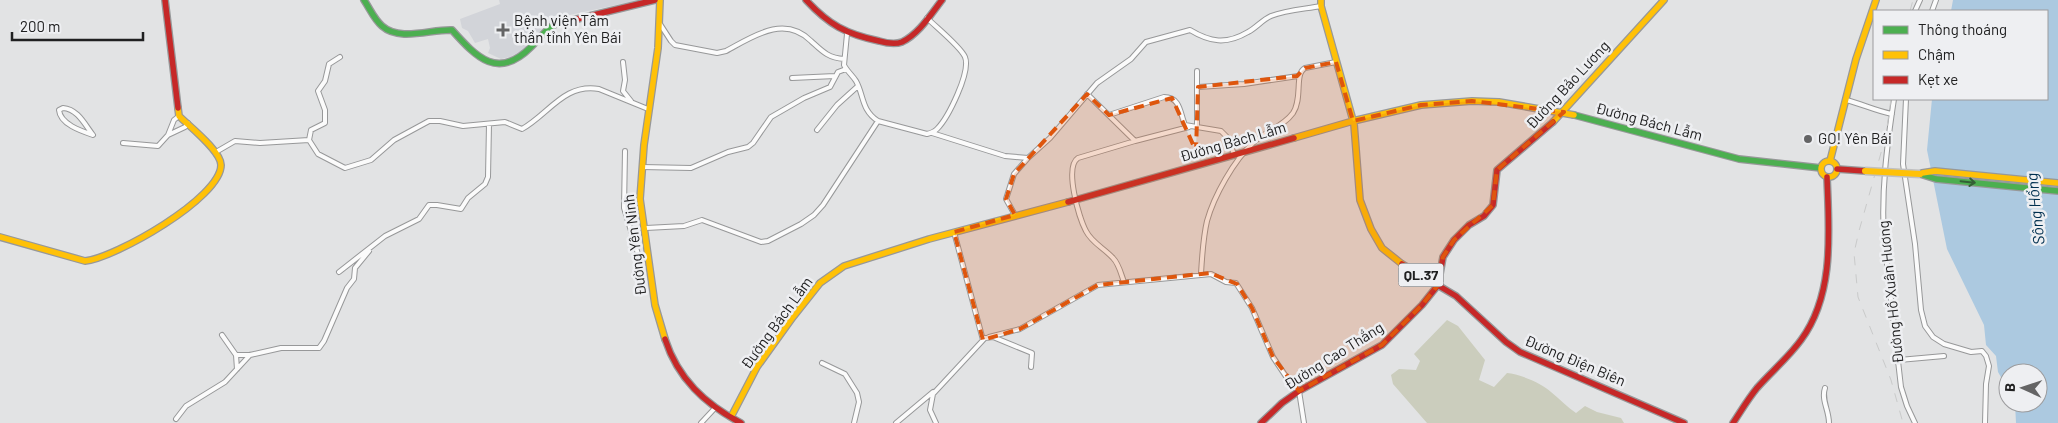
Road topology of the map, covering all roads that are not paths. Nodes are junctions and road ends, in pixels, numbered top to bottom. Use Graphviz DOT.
graph roads {
  1 [pos="165,0"];
  2 [pos="364,0"];
  3 [pos="655,0"];
  4 [pos="660,0"];
  5 [pos="806,0"];
  6 [pos="942,0"];
  7 [pos="1664,0"];
  8 [pos="1876,0"];
  9 [pos="1321,3"];
  10 [pos="927,18"];
  11 [pos="660,24"];
  12 [pos="847,34"];
  13 [pos="340,57"];
  14 [pos="844,59"];
  15 [pos="623,62"];
  16 [pos="1336,62"];
  17 [pos="846,69"];
  18 [pos="1198,71"];
  19 [pos="835,76"];
  20 [pos="1298,76"];
  21 [pos="792,78"];
  22 [pos="858,86"];
  23 [pos="1198,87"];
  24 [pos="1087,94"];
  25 [pos="1846,100"];
  26 [pos="1894,100"];
  27 [pos="1906,100"];
  28 [pos="633,103"];
  29 [pos="648,109"];
  30 [pos="1564,112"];
  31 [pos="1892,114"];
  32 [pos="1109,115"];
  33 [pos="179,116"];
  34 [pos="878,121"];
  35 [pos="1353,121"];
  36 [pos="188,123"];
  37 [pos="489,124"];
  38 [pos="1190,127"];
  39 [pos="1197,127"];
  40 [pos="817,130"];
  41 [pos="931,133"];
  42 [pos="93,135"];
  43 [pos="168,135"];
  44 [pos="309,140"];
  45 [pos="1135,141"];
  46 [pos="124,143"];
  47 [pos="625,151"];
  48 [pos="1246,151"];
  49 [pos="216,152"];
  50 [pos="1234,154"];
  51 [pos="1028,158"];
  52 [pos="1830,161"];
  53 [pos="642,167"];
  54 [pos="1821,168"];
  55 [pos="1836,169"];
  56 [pos="1920,174"];
  57 [pos="1827,177"];
  58 [pos="2058,183"];
  59 [pos="2058,191"];
  60 [pos="1076,199"];
  61 [pos="1015,215"];
  62 [pos="646,228"];
  63 [pos="954,232"];
  64 [pos="0,237"];
  65 [pos="369,252"];
  66 [pos="649,259"];
  67 [pos="339,272"];
  68 [pos="1201,274"];
  69 [pos="1124,282"];
  70 [pos="1438,285"];
  71 [pos="222,335"];
  72 [pos="989,337"];
  73 [pos="983,340"];
  74 [pos="236,355"];
  75 [pos="250,355"];
  76 [pos="1944,356"];
  77 [pos="1899,360"];
  78 [pos="822,363"];
  79 [pos="1031,367"];
  80 [pos="237,369"];
  81 [pos="1825,388"];
  82 [pos="935,391"];
  83 [pos="1299,392"];
  84 [pos="715,408"];
  85 [pos="731,417"];
  86 [pos="176,419"];
  87 [pos="700,423"];
  88 [pos="741,423"];
  89 [pos="854,423"];
  90 [pos="896,423"];
  91 [pos="936,423"];
  92 [pos="1261,423"];
  93 [pos="1304,423"];
  94 [pos="1684,423"];
  95 [pos="1733,423"];
  96 [pos="1829,423"];
  97 [pos="1915,423"];
  98 [pos="1985,423"];
  1 -- 33 [label="main road"];
  2 -- 3 [label="main road"];
  4 -- 11 [label="main road, Đường Yên Ninh"];
  5 -- 12 [label="main road"];
  6 -- 10 [label="main road"];
  7 -- 30 [label="main road, Đường Bảo Lương"];
  8 -- 25 [label="main road"];
  9 -- 16 [label="main road, Đường Điện Biên / QL.37"];
  9 -- 24 [label="street"];
  10 -- 12 [label="main road"];
  10 -- 41 [label="street"];
  11 -- 14 [label="street"];
  11 -- 29 [label="main road, Đường Yên Ninh"];
  12 -- 14 [label="street"];
  13 -- 44 [label="street"];
  14 -- 17 [label="street"];
  15 -- 28 [label="street"];
  16 -- 20 [label="street"];
  16 -- 35 [label="main road, Đường Điện Biên / QL.37"];
  17 -- 19 [label="street"];
  17 -- 22 [label="street"];
  18 -- 23 [label="street"];
  19 -- 21 [label="street"];
  19 -- 53 [label="street"];
  20 -- 23 [label="street"];
  20 -- 48 [label="street"];
  22 -- 34 [label="street"];
  22 -- 40 [label="street"];
  23 -- 39 [label="street"];
  24 -- 32 [label="street"];
  24 -- 51 [label="street"];
  25 -- 31 [label="street"];
  25 -- 52 [label="main road"];
  26 -- 31 [label="street, Đường Hồ Xuân Hương"];
  27 -- 98 [label="street"];
  28 -- 29 [label="street"];
  28 -- 37 [label="street"];
  29 -- 53 [label="main road, Đường Yên Ninh"];
  30 -- 35 [label="main road, Đường Bách Lẫm"];
  30 -- 54 [label="main road, Đường Bách Lẫm"];
  30 -- 70 [label="main road, Đường Bảo Lương"];
  31 -- 77 [label="street, Đường Hồ Xuân Hương"];
  32 -- 38 [label="street"];
  32 -- 45 [label="street"];
  33 -- 36 [label="main road"];
  33 -- 43 [label="street"];
  34 -- 41 [label="street"];
  34 -- 62 [label="street"];
  35 -- 48 [label="main road, Đường Bách Lẫm"];
  35 -- 70 [label="main road, Đường Điện Biên / QL.37"];
  36 -- 43 [label="street"];
  36 -- 49 [label="main road"];
  37 -- 44 [label="street"];
  37 -- 67 [label="street"];
  38 -- 39 [label="street"];
  38 -- 45 [label="street"];
  39 -- 50 [label="street"];
  41 -- 51 [label="street"];
  42 -- 42 [label="street"];
  43 -- 46 [label="street"];
  44 -- 49 [label="street"];
  45 -- 60 [label="street"];
  47 -- 66 [label="street"];
  48 -- 50 [label="main road, Đường Bách Lẫm"];
  48 -- 68 [label="street"];
  49 -- 64 [label="main road"];
  50 -- 60 [label="main road, Đường Bách Lẫm"];
  51 -- 61 [label="street"];
  52 -- 54 [label="main road"];
  52 -- 55 [label="main road"];
  53 -- 62 [label="main road, Đường Yên Ninh"];
  54 -- 57 [label="main road"];
  55 -- 56 [label="main road, bridge"];
  55 -- 57 [label="main road"];
  56 -- 58 [label="main road"];
  56 -- 59 [label="main road, one-way"];
  57 -- 95 [label="main road"];
  60 -- 61 [label="main road, Đường Bách Lẫm"];
  60 -- 69 [label="street"];
  61 -- 63 [label="main road, Đường Bách Lẫm"];
  62 -- 66 [label="main road, Đường Yên Ninh"];
  63 -- 73 [label="street"];
  63 -- 85 [label="main road, Đường Bách Lẫm"];
  65 -- 75 [label="street"];
  66 -- 84 [label="main road, Đường Yên Ninh"];
  68 -- 69 [label="street"];
  68 -- 83 [label="street"];
  69 -- 72 [label="street"];
  70 -- 83 [label="main road, Đường Cao Thắng"];
  70 -- 94 [label="main road, Đường Điện Biên / QL.37"];
  71 -- 74 [label="street"];
  72 -- 73 [label="street"];
  72 -- 79 [label="street"];
  73 -- 82 [label="street"];
  74 -- 75 [label="street"];
  74 -- 80 [label="street"];
  75 -- 80 [label="street"];
  76 -- 77 [label="street"];
  77 -- 97 [label="street, Đường Hồ Xuân Hương"];
  78 -- 89 [label="street"];
  80 -- 86 [label="street"];
  81 -- 96 [label="street"];
  82 -- 90 [label="street"];
  82 -- 91 [label="street"];
  83 -- 92 [label="main road, Đường Cao Thắng"];
  83 -- 93 [label="street"];
  84 -- 85 [label="main road, Đường Yên Ninh"];
  84 -- 87 [label="street"];
  85 -- 88 [label="main road, Đường Yên Ninh"];
}
